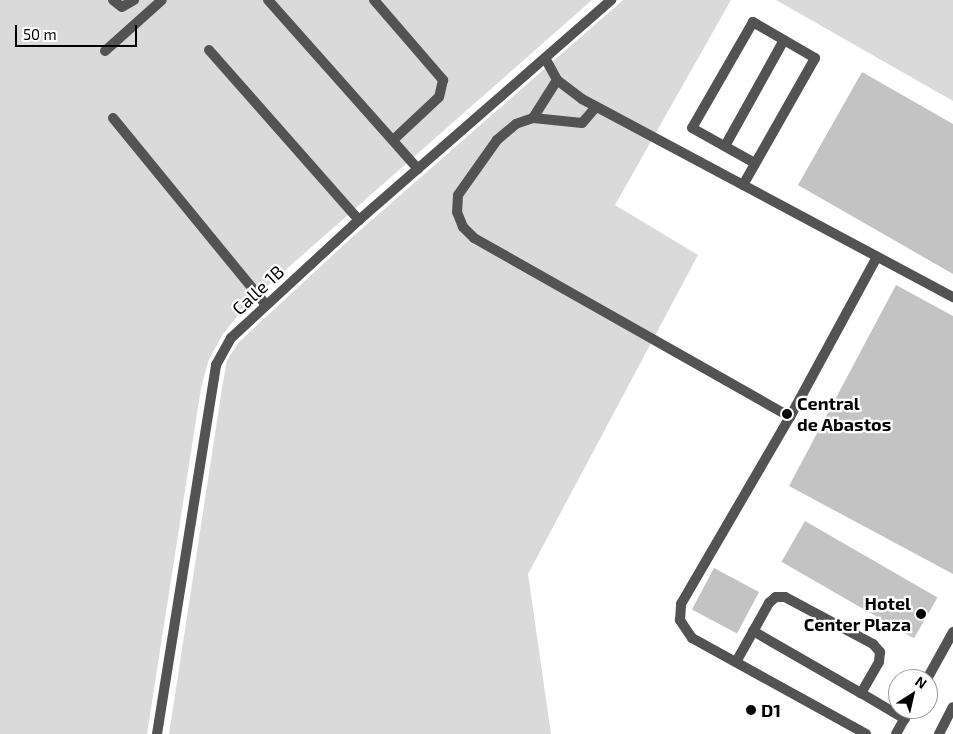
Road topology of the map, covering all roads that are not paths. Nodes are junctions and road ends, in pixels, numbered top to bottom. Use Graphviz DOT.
graph roads {
  1 [pos="113,0"];
  2 [pos="134,0"];
  3 [pos="162,0"];
  4 [pos="268,0"];
  5 [pos="374,0"];
  6 [pos="611,0"];
  7 [pos="784,40"];
  8 [pos="209,50"];
  9 [pos="105,51"];
  10 [pos="545,58"];
  11 [pos="557,80"];
  12 [pos="596,107"];
  13 [pos="113,118"];
  14 [pos="533,118"];
  15 [pos="393,140"];
  16 [pos="725,146"];
  17 [pos="755,163"];
  18 [pos="418,168"];
  19 [pos="743,185"];
  20 [pos="359,220"];
  21 [pos="877,257"];
  22 [pos="953,298"];
  23 [pos="265,304"];
  24 [pos="790,417"];
  25 [pos="753,631"];
  26 [pos="953,632"];
  27 [pos="736,662"];
  28 [pos="933,669"];
  29 [pos="861,693"];
  30 [pos="953,707"];
  31 [pos="888,709"];
  32 [pos="905,719"];
  33 [pos="158,734"];
  34 [pos="866,734"];
  35 [pos="896,734"];
  36 [pos="939,734"];
  1 -- 2 [label="street"];
  3 -- 9 [label="street"];
  4 -- 15 [label="street"];
  5 -- 15 [label="street"];
  6 -- 10 [label="street, Calle 1B"];
  7 -- 16 [label="street"];
  7 -- 16 [label="street"];
  7 -- 17 [label="street"];
  8 -- 20 [label="street"];
  10 -- 11 [label="street"];
  10 -- 18 [label="street, Calle 1B"];
  11 -- 12 [label="street"];
  11 -- 14 [label="street"];
  12 -- 14 [label="street"];
  12 -- 19 [label="street"];
  13 -- 23 [label="street"];
  14 -- 24 [label="street"];
  15 -- 18 [label="street"];
  16 -- 17 [label="street"];
  17 -- 19 [label="street"];
  18 -- 20 [label="street, Calle 1B"];
  19 -- 21 [label="street"];
  20 -- 23 [label="street, Calle 1B"];
  21 -- 22 [label="street"];
  21 -- 24 [label="street"];
  23 -- 33 [label="street, Calle 1B"];
  24 -- 27 [label="street"];
  25 -- 27 [label="street"];
  25 -- 29 [label="street"];
  25 -- 29 [label="street"];
  26 -- 28 [label="street"];
  27 -- 34 [label="street"];
  29 -- 31 [label="street"];
  30 -- 36 [label="street"];
  32 -- 35 [label="street"];
}
